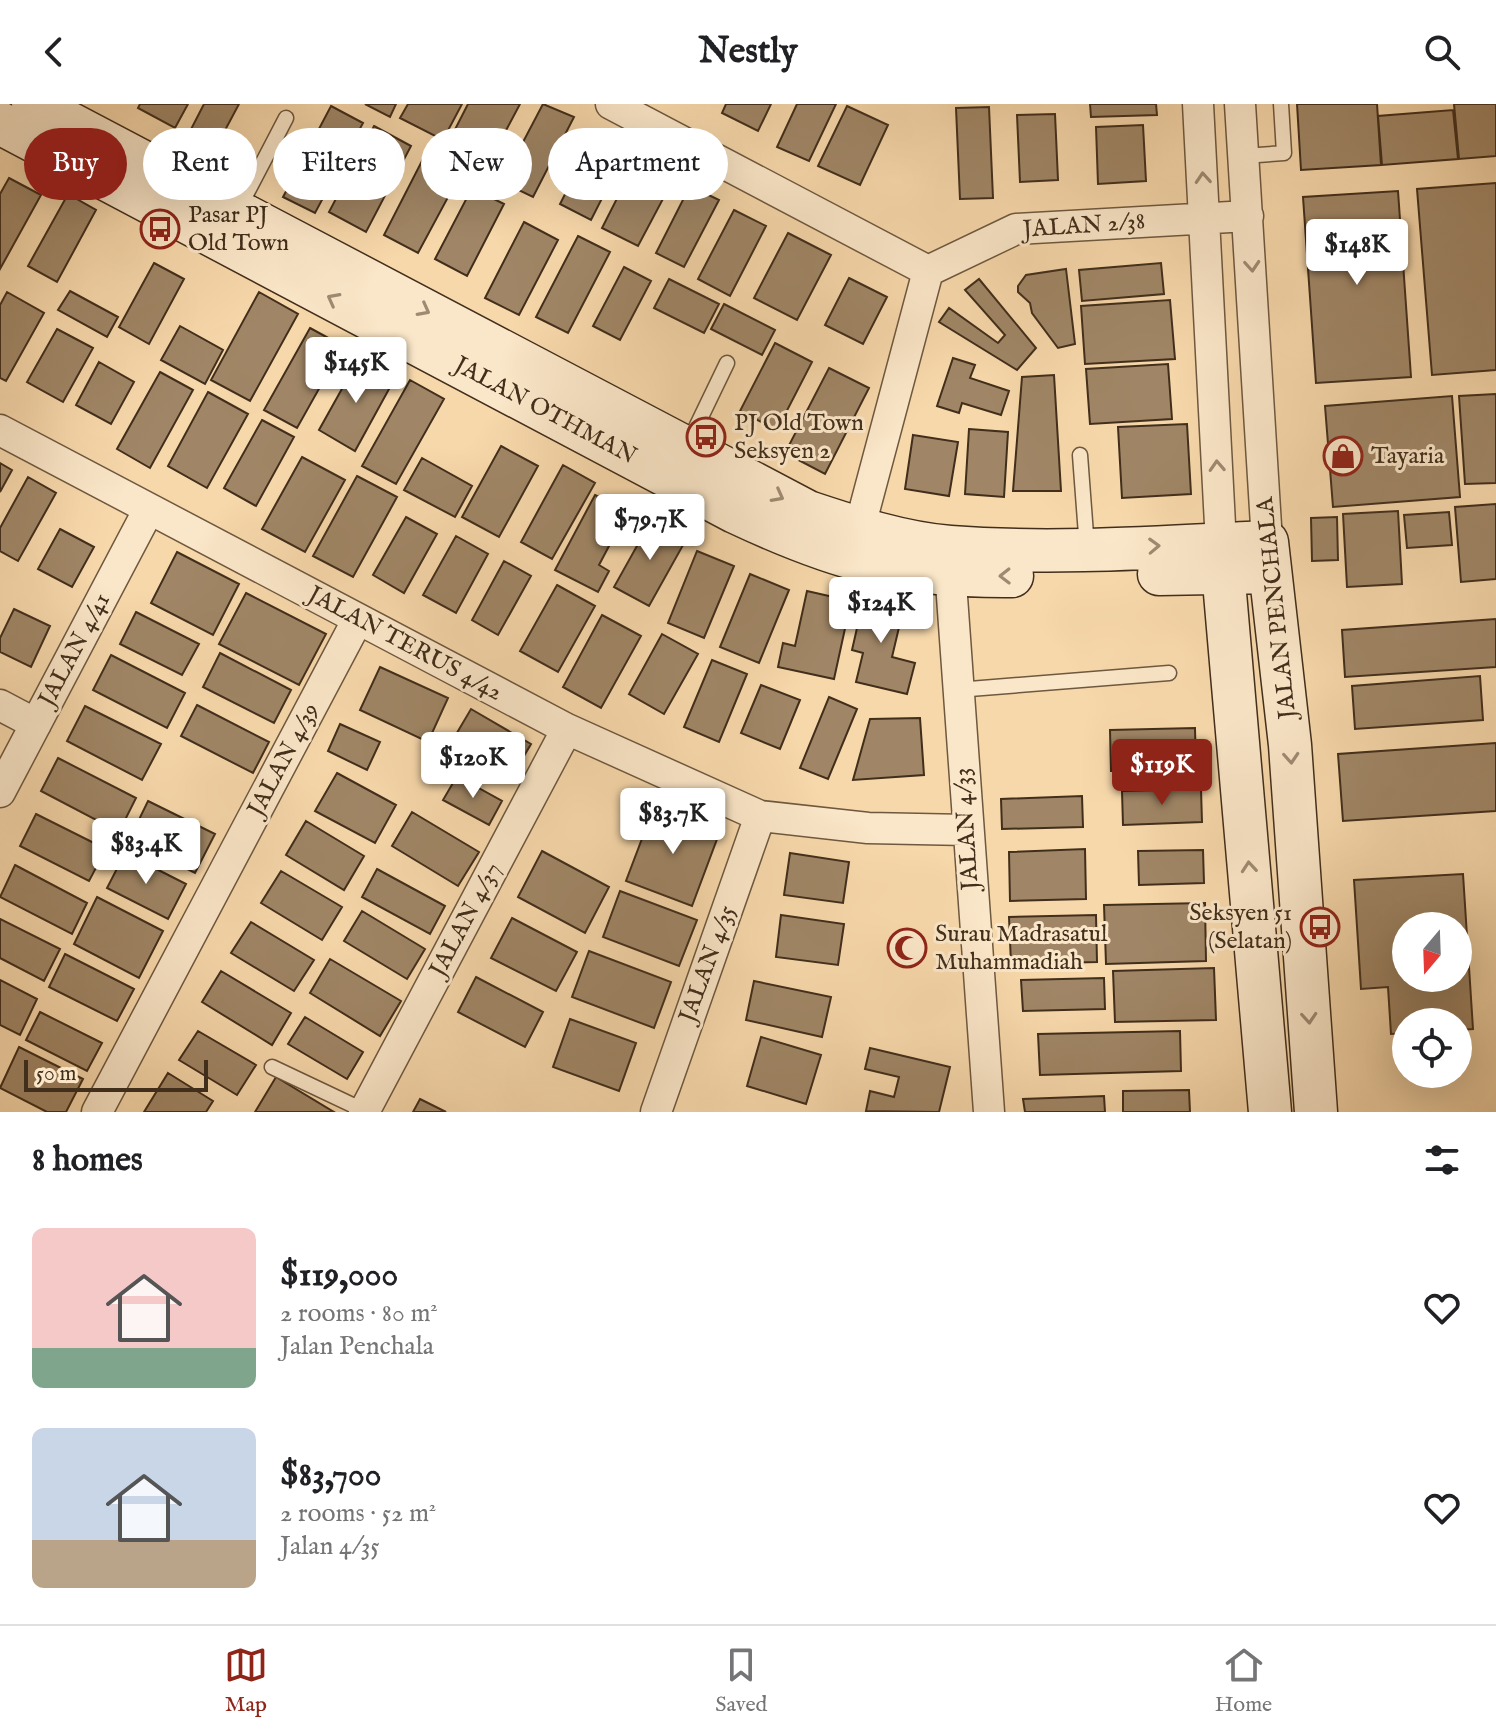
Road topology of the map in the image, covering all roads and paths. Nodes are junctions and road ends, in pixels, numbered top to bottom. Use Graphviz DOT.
graph roads {
  1 [pos="33,104"];
  2 [pos="611,104"];
  3 [pos="1198,104"];
  4 [pos="1240,104"];
  5 [pos="1281,104"];
  6 [pos="286,118"];
  7 [pos="0,123"];
  8 [pos="1244,156"];
  9 [pos="237,212"];
  10 [pos="1248,216"];
  11 [pos="1206,218"];
  12 [pos="928,271"];
  13 [pos="727,363"];
  14 [pos="0,430"];
  15 [pos="686,448"];
  16 [pos="1080,455"];
  17 [pos="149,509"];
  18 [pos="855,544"];
  19 [pos="1087,549"];
  20 [pos="1268,557"];
  21 [pos="1222,559"];
  22 [pos="949,561"];
  23 [pos="358,619"];
  24 [pos="1169,673"];
  25 [pos="956,690"];
  26 [pos="0,705"];
  27 [pos="36,724"];
  28 [pos="567,729"];
  29 [pos="0,792"];
  30 [pos="760,816"];
  31 [pos="967,830"];
  32 [pos="272,1067"];
  33 [pos="365,1111"];
  34 [pos="97,1112"];
  35 [pos="656,1112"];
  36 [pos="989,1112"];
  37 [pos="1270,1112"];
  38 [pos="1316,1112"];
  1 -- 9 [label="main road, JALAN OTHMAN"];
  2 -- 12 [label="street"];
  11 -- 3 [label="street, JALAN PENCHALA, one-way"];
  4 -- 8 [label="street, JALAN PENCHALA"];
  5 -- 8 [label="lane"];
  6 -- 9 [label="lane"];
  18 -- 7 [label="main road, JALAN OTHMAN, one-way"];
  8 -- 10 [label="street, JALAN PENCHALA"];
  9 -- 15 [label="main road, JALAN OTHMAN, one-way"];
  10 -- 11 [label="street, JALAN 2/38"];
  10 -- 20 [label="street, JALAN PENCHALA, one-way"];
  11 -- 12 [label="street, JALAN 2/38"];
  21 -- 11 [label="street, JALAN PENCHALA, one-way"];
  12 -- 18 [label="street"];
  13 -- 15 [label="lane"];
  14 -- 17 [label="street, JALAN TERUS 4/42"];
  15 -- 18 [label="main road, JALAN OTHMAN, one-way"];
  16 -- 19 [label="lane"];
  17 -- 23 [label="street, JALAN TERUS 4/42"];
  17 -- 27 [label="street, JALAN 4/41"];
  18 -- 22 [label="main road, JALAN OTHMAN"];
  19 -- 21 [label="main road, JALAN OTHMAN, one-way"];
  19 -- 22 [label="main road, JALAN OTHMAN"];
  20 -- 21 [label="main road, JALAN OTHMAN"];
  20 -- 38 [label="main road, JALAN PENCHALA, one-way"];
  21 -- 22 [label="main road, JALAN OTHMAN, one-way"];
  37 -- 21 [label="main road, JALAN PENCHALA, one-way"];
  22 -- 25 [label="street, JALAN 4/33"];
  23 -- 28 [label="street, JALAN TERUS 4/42"];
  23 -- 34 [label="street, JALAN 4/39"];
  24 -- 25 [label="lane"];
  25 -- 31 [label="street, JALAN 4/33"];
  26 -- 27 [label="street"];
  27 -- 29 [label="street, JALAN 4/41"];
  28 -- 30 [label="street, JALAN TERUS 4/42"];
  28 -- 33 [label="street, JALAN 4/37"];
  30 -- 31 [label="street, JALAN TERUS 4/42"];
  30 -- 35 [label="street, JALAN 4/35"];
  31 -- 36 [label="street, JALAN 4/33"];
  32 -- 33 [label="lane"];
}
